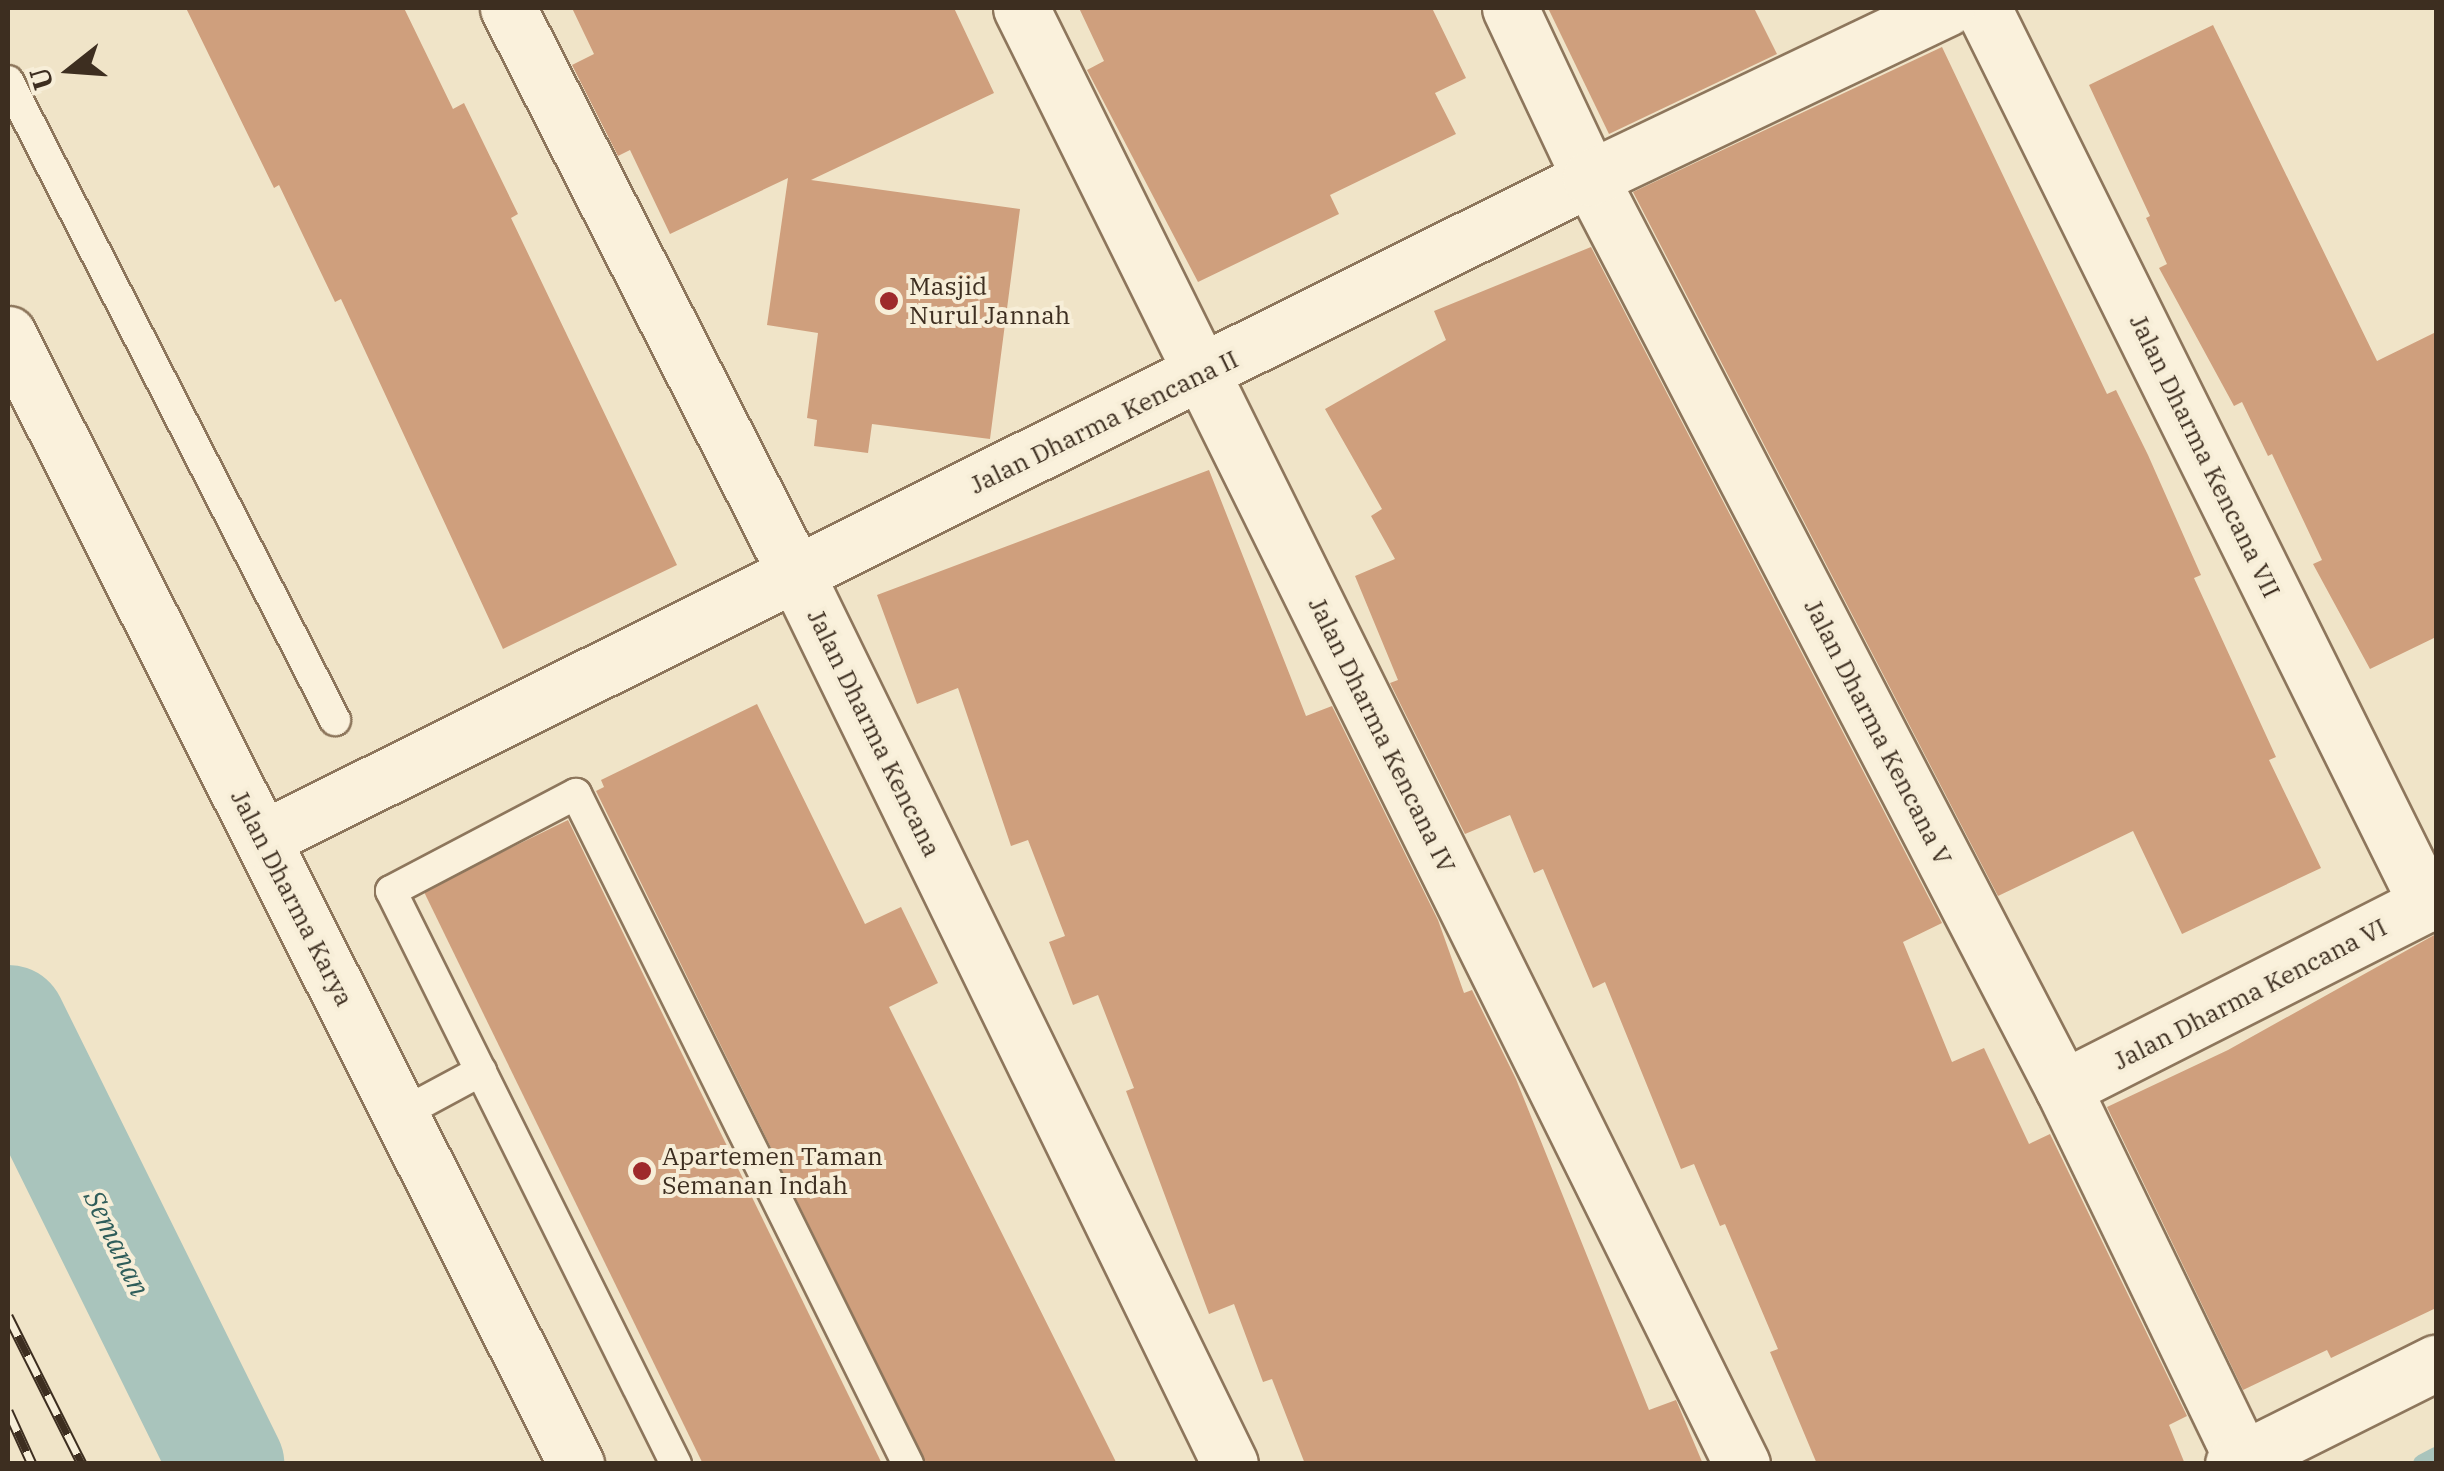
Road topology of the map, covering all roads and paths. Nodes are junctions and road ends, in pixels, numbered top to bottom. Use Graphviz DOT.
graph roads {
  1 [pos="508,8"];
  2 [pos="1022,8"];
  3 [pos="1510,8"];
  4 [pos="1948,8"];
  5 [pos="1983,8"];
  6 [pos="8,81"];
  7 [pos="1590,178"];
  8 [pos="8,334"];
  9 [pos="1203,373"];
  10 [pos="796,574"];
  11 [pos="335,720"];
  12 [pos="262,839"];
  13 [pos="2432,902"];
  14 [pos="481,1071"];
  15 [pos="2063,1088"];
  16 [pos="401,1114"];
  17 [pos="2436,1363"];
  18 [pos="2238,1461"];
  19 [pos="576,1464"];
  20 [pos="676,1464"];
  21 [pos="908,1464"];
  22 [pos="1230,1464"];
  23 [pos="1742,1464"];
  1 -- 10 [label="street, Jalan Dharma Kencana"];
  2 -- 9 [label="street, Jalan Dharma Kencana IV"];
  3 -- 7 [label="street, Jalan Dharma Kencana V"];
  4 -- 7 [label="street, Jalan Dharma Kencana II"];
  5 -- 13 [label="street, Jalan Dharma Kencana VII"];
  6 -- 11 [label="lane"];
  7 -- 9 [label="street, Jalan Dharma Kencana II"];
  7 -- 15 [label="street, Jalan Dharma Kencana V"];
  8 -- 12 [label="street, Jalan Dharma Karya"];
  9 -- 10 [label="street, Jalan Dharma Kencana II"];
  9 -- 23 [label="street, Jalan Dharma Kencana IV"];
  10 -- 12 [label="street, Jalan Dharma Kencana II"];
  10 -- 22 [label="street, Jalan Dharma Kencana"];
  12 -- 16 [label="street, Jalan Dharma Karya"];
  13 -- 15 [label="street, Jalan Dharma Kencana VI"];
  14 -- 16 [label="lane"];
  14 -- 20 [label="lane"];
  14 -- 21 [label="lane"];
  15 -- 18 [label="street, Jalan Dharma Kencana V"];
  16 -- 19 [label="street, Jalan Dharma Karya"];
  17 -- 18 [label="street"];
}
